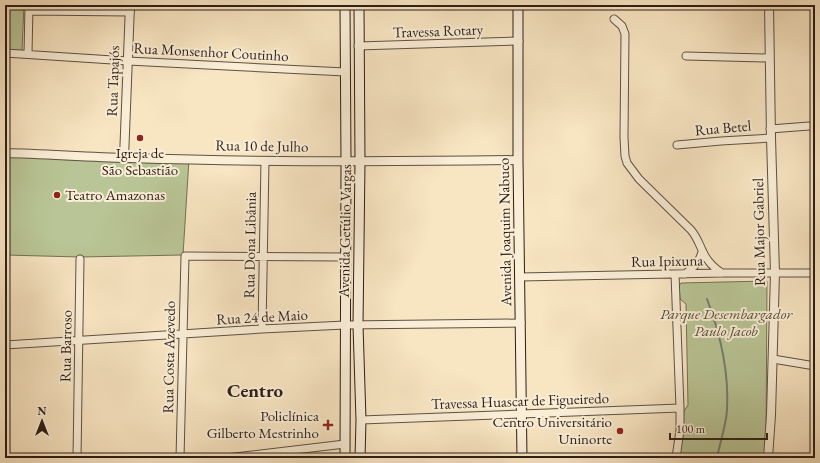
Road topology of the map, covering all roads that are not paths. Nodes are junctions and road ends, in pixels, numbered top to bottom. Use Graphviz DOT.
graph roads {
  1 [pos="345,5"];
  2 [pos="359,5"];
  3 [pos="518,5"];
  4 [pos="769,5"];
  5 [pos="29,8"];
  6 [pos="130,9"];
  7 [pos="614,19"];
  8 [pos="518,41"];
  9 [pos="358,46"];
  10 [pos="5,53"];
  11 [pos="28,54"];
  12 [pos="686,56"];
  13 [pos="769,58"];
  14 [pos="128,61"];
  15 [pos="345,72"];
  16 [pos="809,126"];
  17 [pos="770,128"];
  18 [pos="771,138"];
  19 [pos="677,145"];
  20 [pos="5,153"];
  21 [pos="124,158"];
  22 [pos="518,160"];
  23 [pos="265,161"];
  24 [pos="346,162"];
  25 [pos="360,162"];
  26 [pos="702,252"];
  27 [pos="263,257"];
  28 [pos="346,257"];
  29 [pos="80,259"];
  30 [pos="722,273"];
  31 [pos="775,273"];
  32 [pos="815,273"];
  33 [pos="675,274"];
  34 [pos="685,274"];
  35 [pos="520,277"];
  36 [pos="521,323"];
  37 [pos="345,325"];
  38 [pos="358,325"];
  39 [pos="262,329"];
  40 [pos="182,334"];
  41 [pos="79,340"];
  42 [pos="5,345"];
  43 [pos="773,359"];
  44 [pos="815,366"];
  45 [pos="680,408"];
  46 [pos="522,414"];
  47 [pos="361,420"];
  48 [pos="345,444"];
  49 [pos="77,458"];
  50 [pos="180,458"];
  51 [pos="226,458"];
  52 [pos="229,458"];
  53 [pos="345,458"];
  54 [pos="360,458"];
  55 [pos="522,458"];
  56 [pos="676,458"];
  57 [pos="768,458"];
  1 -- 15 [label="main road, Avenida Getúlio Vargas"];
  2 -- 9 [label="main road, Avenida Getúlio Vargas"];
  3 -- 8 [label="main road, Avenida Joaquim Nabuco"];
  4 -- 13 [label="street, Rua Major Gabriel"];
  5 -- 6 [label="street"];
  5 -- 11 [label="street"];
  6 -- 14 [label="street, Rua Tapajós"];
  7 -- 26 [label="street"];
  8 -- 9 [label="street, Travessa Rotary"];
  8 -- 22 [label="main road, Avenida Joaquim Nabuco"];
  9 -- 25 [label="main road, Avenida Getúlio Vargas"];
  10 -- 11 [label="street, Rua Monsenhor Coutinho"];
  11 -- 14 [label="street, Rua Monsenhor Coutinho"];
  12 -- 13 [label="street"];
  13 -- 17 [label="street, Rua Major Gabriel"];
  14 -- 15 [label="street, Rua Monsenhor Coutinho"];
  14 -- 21 [label="street, Rua Tapajós"];
  15 -- 24 [label="main road, Avenida Getúlio Vargas"];
  16 -- 17 [label="street"];
  17 -- 18 [label="street, Rua Major Gabriel"];
  18 -- 19 [label="street, Rua Betel"];
  18 -- 31 [label="street, Rua Major Gabriel"];
  20 -- 21 [label="street, Rua 10 de Julho"];
  21 -- 23 [label="street, Rua 10 de Julho"];
  22 -- 25 [label="street, Rua 10 de Julho"];
  22 -- 35 [label="main road, Avenida Joaquim Nabuco"];
  23 -- 24 [label="street, Rua 10 de Julho"];
  23 -- 27 [label="street, Rua Dona Libânia"];
  24 -- 25 [label="street, Rua 10 de Julho"];
  24 -- 28 [label="main road, Avenida Getúlio Vargas"];
  25 -- 38 [label="main road, Avenida Getúlio Vargas"];
  26 -- 30 [label="street"];
  26 -- 34 [label="street"];
  27 -- 28 [label="street"];
  27 -- 39 [label="street, Rua Dona Libânia"];
  27 -- 40 [label="street, Rua Costa Azevedo"];
  28 -- 37 [label="main road, Avenida Getúlio Vargas"];
  29 -- 41 [label="street, Rua Barroso"];
  30 -- 31 [label="street, Rua Ipixuna"];
  30 -- 34 [label="street, Rua Ipixuna"];
  31 -- 32 [label="street, Rua Ipixuna"];
  31 -- 43 [label="street, Rua Major Gabriel"];
  33 -- 34 [label="street, Rua Ipixuna"];
  33 -- 35 [label="street, Rua Ipixuna"];
  33 -- 45 [label="street"];
  35 -- 36 [label="main road, Avenida Joaquim Nabuco"];
  36 -- 38 [label="street, Rua 24 de Maio"];
  36 -- 46 [label="main road, Avenida Joaquim Nabuco"];
  37 -- 38 [label="street, Rua 24 de Maio"];
  37 -- 39 [label="street, Rua 24 de Maio"];
  37 -- 48 [label="main road, Avenida Getúlio Vargas"];
  38 -- 47 [label="main road, Avenida Getúlio Vargas"];
  39 -- 40 [label="street, Rua 24 de Maio"];
  40 -- 41 [label="street, Rua 24 de Maio"];
  40 -- 50 [label="street, Rua Costa Azevedo"];
  41 -- 42 [label="street, Rua 24 de Maio"];
  41 -- 49 [label="street, Rua Barroso"];
  43 -- 44 [label="street"];
  43 -- 57 [label="street, Rua Major Gabriel"];
  45 -- 46 [label="street, Travessa Huascar de Figueiredo"];
  45 -- 56 [label="street"];
  46 -- 47 [label="street, Travessa Huascar de Figueiredo"];
  46 -- 55 [label="main road, Avenida Joaquim Nabuco"];
  47 -- 54 [label="main road, Avenida Getúlio Vargas"];
  48 -- 52 [label="street"];
  48 -- 53 [label="main road, Avenida Getúlio Vargas"];
  51 -- 52 [label="street"];
}
